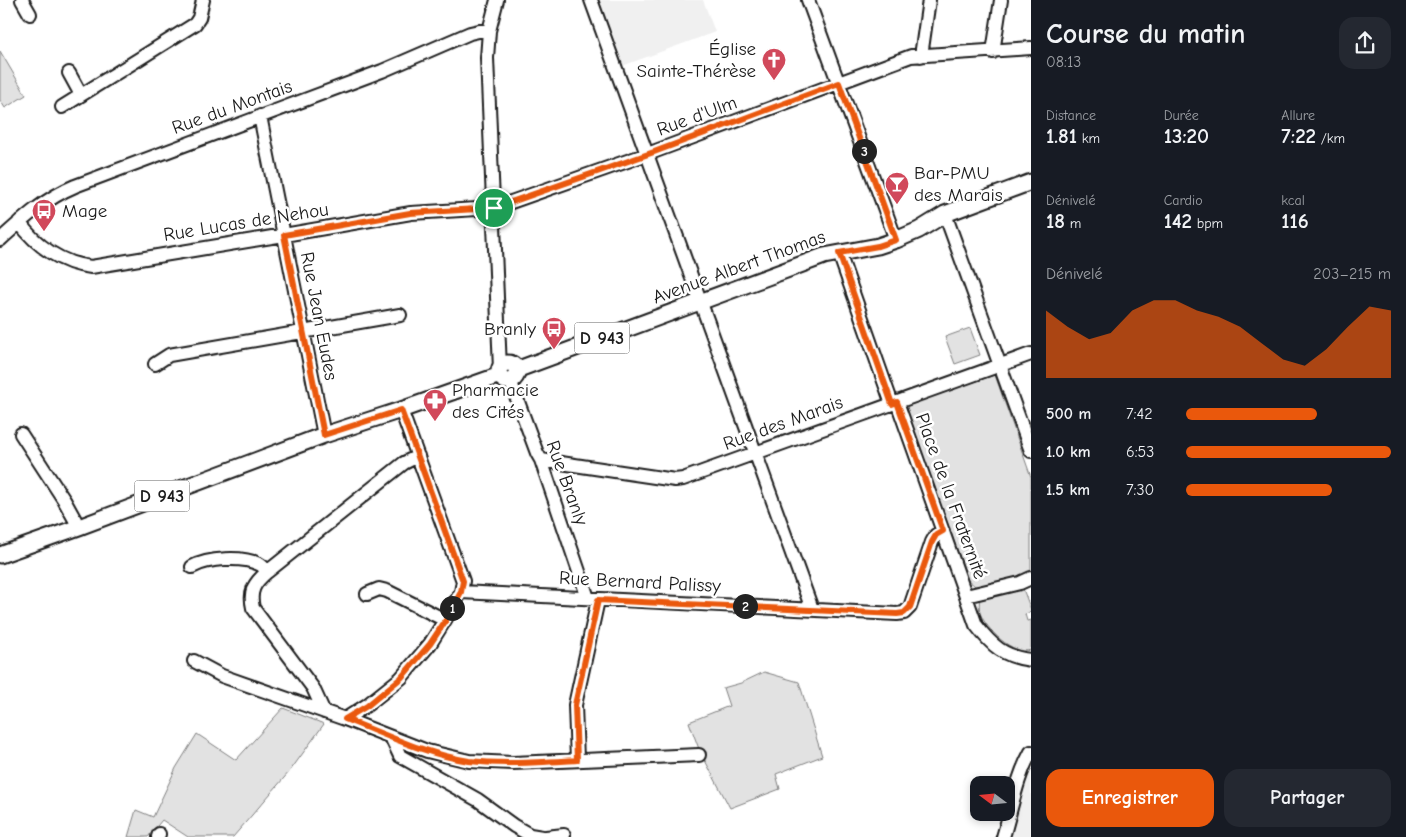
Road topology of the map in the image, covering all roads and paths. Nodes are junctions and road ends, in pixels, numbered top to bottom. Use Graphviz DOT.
graph roads {
  1 [pos="22,0"];
  2 [pos="203,0"];
  3 [pos="497,0"];
  4 [pos="591,0"];
  5 [pos="808,0"];
  6 [pos="930,0"];
  7 [pos="1001,0"];
  8 [pos="30,14"];
  9 [pos="490,32"];
  10 [pos="1031,48"];
  11 [pos="993,52"];
  12 [pos="921,56"];
  13 [pos="69,73"];
  14 [pos="839,83"];
  15 [pos="82,95"];
  16 [pos="62,107"];
  17 [pos="260,116"];
  18 [pos="646,154"];
  19 [pos="1031,182"];
  20 [pos="494,208"];
  21 [pos="945,214"];
  22 [pos="20,222"];
  23 [pos="284,235"];
  24 [pos="0,240"];
  25 [pos="896,240"];
  26 [pos="839,253"];
  27 [pos="700,302"];
  28 [pos="400,315"];
  29 [pos="304,332"];
  30 [pos="1031,354"];
  31 [pos="155,364"];
  32 [pos="1000,365"];
  33 [pos="506,374"];
  34 [pos="895,403"];
  35 [pos="401,410"];
  36 [pos="21,434"];
  37 [pos="324,435"];
  38 [pos="1031,451"];
  39 [pos="755,454"];
  40 [pos="418,456"];
  41 [pos="541,460"];
  42 [pos="79,527"];
  43 [pos="943,531"];
  44 [pos="0,555"];
  45 [pos="192,566"];
  46 [pos="267,572"];
  47 [pos="1031,578"];
  48 [pos="461,592"];
  49 [pos="367,594"];
  50 [pos="966,596"];
  51 [pos="593,599"];
  52 [pos="812,609"];
  53 [pos="446,620"];
  54 [pos="1031,660"];
  55 [pos="194,661"];
  56 [pos="324,712"];
  57 [pos="345,719"];
  58 [pos="391,737"];
  59 [pos="1031,752"];
  60 [pos="699,755"];
  61 [pos="577,760"];
  62 [pos="564,835"];
  63 [pos="544,837"];
  64 [pos="1003,837"];
  1 -- 8 [label="street"];
  2 -- 15 [label="street"];
  3 -- 9 [label="street, Rue Branly"];
  4 -- 18 [label="street"];
  5 -- 14 [label="street"];
  6 -- 12 [label="street"];
  7 -- 11 [label="street"];
  9 -- 17 [label="street, Rue du Montais"];
  9 -- 20 [label="street, Rue Branly"];
  10 -- 11 [label="street, Rue d'Ulm"];
  11 -- 12 [label="street, Rue d'Ulm"];
  12 -- 14 [label="street, Rue d'Ulm"];
  13 -- 15 [label="street"];
  14 -- 18 [label="street, Rue d'Ulm"];
  14 -- 25 [label="street"];
  15 -- 16 [label="street"];
  17 -- 22 [label="street, Rue du Montais"];
  17 -- 23 [label="street, Rue Jean Eudes"];
  18 -- 20 [label="street, Rue d'Ulm"];
  18 -- 27 [label="street"];
  19 -- 21 [label="main road, Avenue Albert Thomas / D 943"];
  20 -- 23 [label="street, Rue Lucas de Nehou"];
  20 -- 33 [label="street, Rue Branly"];
  21 -- 25 [label="main road, Avenue Albert Thomas / D 943"];
  21 -- 32 [label="street"];
  22 -- 23 [label="street, Rue Lucas de Nehou"];
  22 -- 24 [label="street, Rue du Montais"];
  23 -- 29 [label="street, Rue Jean Eudes"];
  25 -- 26 [label="main road, Avenue Albert Thomas / D 943"];
  26 -- 27 [label="main road, Avenue Albert Thomas / D 943"];
  26 -- 34 [label="street, Place de la Fraternité"];
  27 -- 33 [label="main road, Avenue Albert Thomas / D 943"];
  27 -- 39 [label="street"];
  28 -- 29 [label="street"];
  29 -- 31 [label="street"];
  29 -- 37 [label="street, Rue Jean Eudes"];
  30 -- 32 [label="street, Rue des Marais"];
  32 -- 34 [label="street, Rue des Marais"];
  32 -- 38 [label="street"];
  33 -- 35 [label="main road, Avenue Albert Thomas / D 943"];
  33 -- 41 [label="street, Rue Branly"];
  34 -- 39 [label="street, Rue des Marais"];
  34 -- 43 [label="street, Place de la Fraternité"];
  35 -- 37 [label="main road, Avenue Albert Thomas / D 943"];
  35 -- 40 [label="street"];
  36 -- 42 [label="street"];
  37 -- 42 [label="main road, Avenue Albert Thomas / D 943"];
  39 -- 41 [label="street, Rue des Marais"];
  39 -- 52 [label="street"];
  40 -- 46 [label="street"];
  40 -- 48 [label="street"];
  41 -- 51 [label="street, Rue Branly"];
  42 -- 44 [label="main road, Avenue Albert Thomas / D 943"];
  43 -- 50 [label="street, Place de la Fraternité"];
  43 -- 52 [label="street, Rue Bernard Palissy"];
  45 -- 46 [label="street"];
  46 -- 56 [label="street"];
  47 -- 50 [label="street, Place de la Fraternité"];
  48 -- 51 [label="street, Rue Bernard Palissy"];
  48 -- 53 [label="street"];
  49 -- 53 [label="street"];
  50 -- 54 [label="street"];
  51 -- 52 [label="street, Rue Bernard Palissy"];
  51 -- 61 [label="street"];
  53 -- 57 [label="street"];
  55 -- 56 [label="street"];
  56 -- 57 [label="street"];
  57 -- 58 [label="street"];
  58 -- 61 [label="street"];
  58 -- 63 [label="street"];
  59 -- 64 [label="street"];
  60 -- 61 [label="street"];
  62 -- 63 [label="street"];
}
